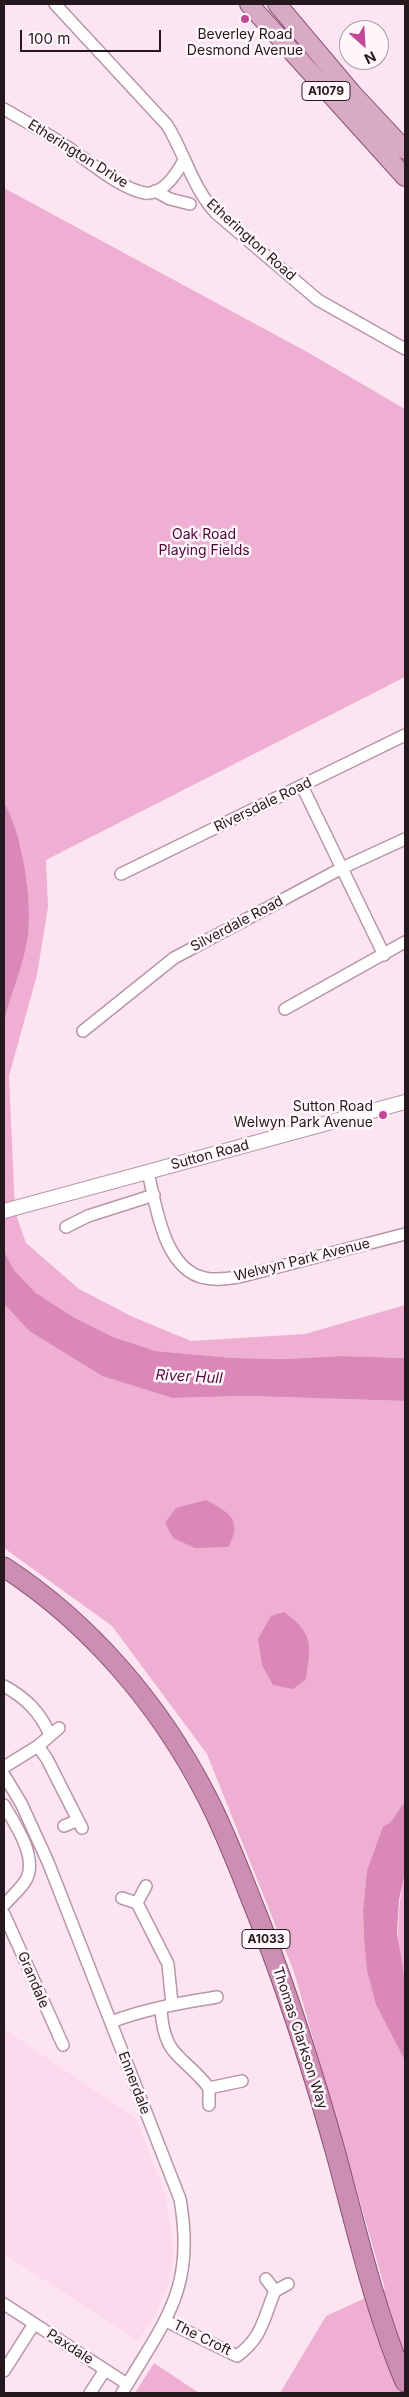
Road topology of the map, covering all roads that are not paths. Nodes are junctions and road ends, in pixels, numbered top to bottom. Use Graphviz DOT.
graph roads {
  1 [pos="55,4"];
  2 [pos="249,4"];
  3 [pos="277,4"];
  4 [pos="4,109"];
  5 [pos="378,120"];
  6 [pos="364,133"];
  7 [pos="405,150"];
  8 [pos="184,160"];
  9 [pos="190,177"];
  10 [pos="405,177"];
  11 [pos="171,180"];
  12 [pos="155,191"];
  13 [pos="190,204"];
  14 [pos="405,349"];
  15 [pos="405,735"];
  16 [pos="302,786"];
  17 [pos="405,839"];
  18 [pos="342,868"];
  19 [pos="121,874"];
  20 [pos="405,942"];
  21 [pos="384,955"];
  22 [pos="285,1009"];
  23 [pos="83,1031"];
  24 [pos="405,1102"];
  25 [pos="148,1172"];
  26 [pos="154,1195"];
  27 [pos="10,1209"];
  28 [pos="66,1227"];
  29 [pos="405,1234"];
  30 [pos="4,1567"];
  31 [pos="4,1686"];
  32 [pos="38,1746"];
  33 [pos="4,1767"];
  34 [pos="4,1774"];
  35 [pos="4,1805"];
  36 [pos="64,1826"];
  37 [pos="146,1886"];
  38 [pos="122,1898"];
  39 [pos="137,1903"];
  40 [pos="4,1905"];
  41 [pos="4,1914"];
  42 [pos="217,1997"];
  43 [pos="166,2007"];
  44 [pos="111,2022"];
  45 [pos="64,2045"];
  46 [pos="242,2081"];
  47 [pos="209,2088"];
  48 [pos="208,2105"];
  49 [pos="266,2279"];
  50 [pos="288,2284"];
  51 [pos="275,2292"];
  52 [pos="4,2304"];
  53 [pos="166,2321"];
  54 [pos="34,2324"];
  55 [pos="105,2370"];
  56 [pos="4,2371"];
  57 [pos="405,2382"];
  58 [pos="124,2388"];
  59 [pos="90,2393"];
  1 -- 8 [label="street, Etherington Road"];
  2 -- 6 [label="main road, A1079"];
  3 -- 5 [label="main road, A1079"];
  4 -- 12 [label="street, Etherington Drive"];
  5 -- 6 [label="street"];
  5 -- 7 [label="main road, A1079"];
  6 -- 10 [label="main road, A1079"];
  8 -- 9 [label="street, Etherington Road"];
  8 -- 11 [label="street"];
  9 -- 11 [label="street"];
  9 -- 14 [label="street, Etherington Road"];
  11 -- 12 [label="street"];
  12 -- 13 [label="street, Etherington Drive"];
  15 -- 16 [label="street, Riversdale Road"];
  16 -- 18 [label="street"];
  16 -- 19 [label="street, Riversdale Road"];
  17 -- 18 [label="street, Silverdale Road"];
  18 -- 21 [label="street"];
  18 -- 23 [label="street, Silverdale Road"];
  20 -- 21 [label="street"];
  21 -- 22 [label="street"];
  24 -- 25 [label="street, Sutton Road"];
  25 -- 26 [label="street, Welwyn Park Avenue"];
  25 -- 27 [label="street, Sutton Road"];
  26 -- 28 [label="street"];
  26 -- 29 [label="street, Welwyn Park Avenue"];
  30 -- 57 [label="highway, Thomas Clarkson Way / A1033"];
  31 -- 32 [label="street"];
  32 -- 33 [label="street"];
  32 -- 36 [label="street"];
  34 -- 44 [label="street, Ennerdale"];
  35 -- 40 [label="street"];
  37 -- 39 [label="street"];
  38 -- 39 [label="street"];
  39 -- 43 [label="street"];
  41 -- 45 [label="street, Grandale"];
  42 -- 43 [label="street"];
  43 -- 44 [label="street"];
  43 -- 47 [label="street"];
  44 -- 53 [label="street, Ennerdale"];
  46 -- 47 [label="street"];
  47 -- 48 [label="street"];
  49 -- 51 [label="street"];
  50 -- 51 [label="street"];
  51 -- 53 [label="street, The Croft"];
  52 -- 54 [label="street, Paxdale"];
  53 -- 58 [label="street, Ennerdale"];
  54 -- 55 [label="street, Paxdale"];
  54 -- 56 [label="street, Paxdale"];
  55 -- 58 [label="street, Paxdale"];
  55 -- 59 [label="street, Paxdale"];
}
